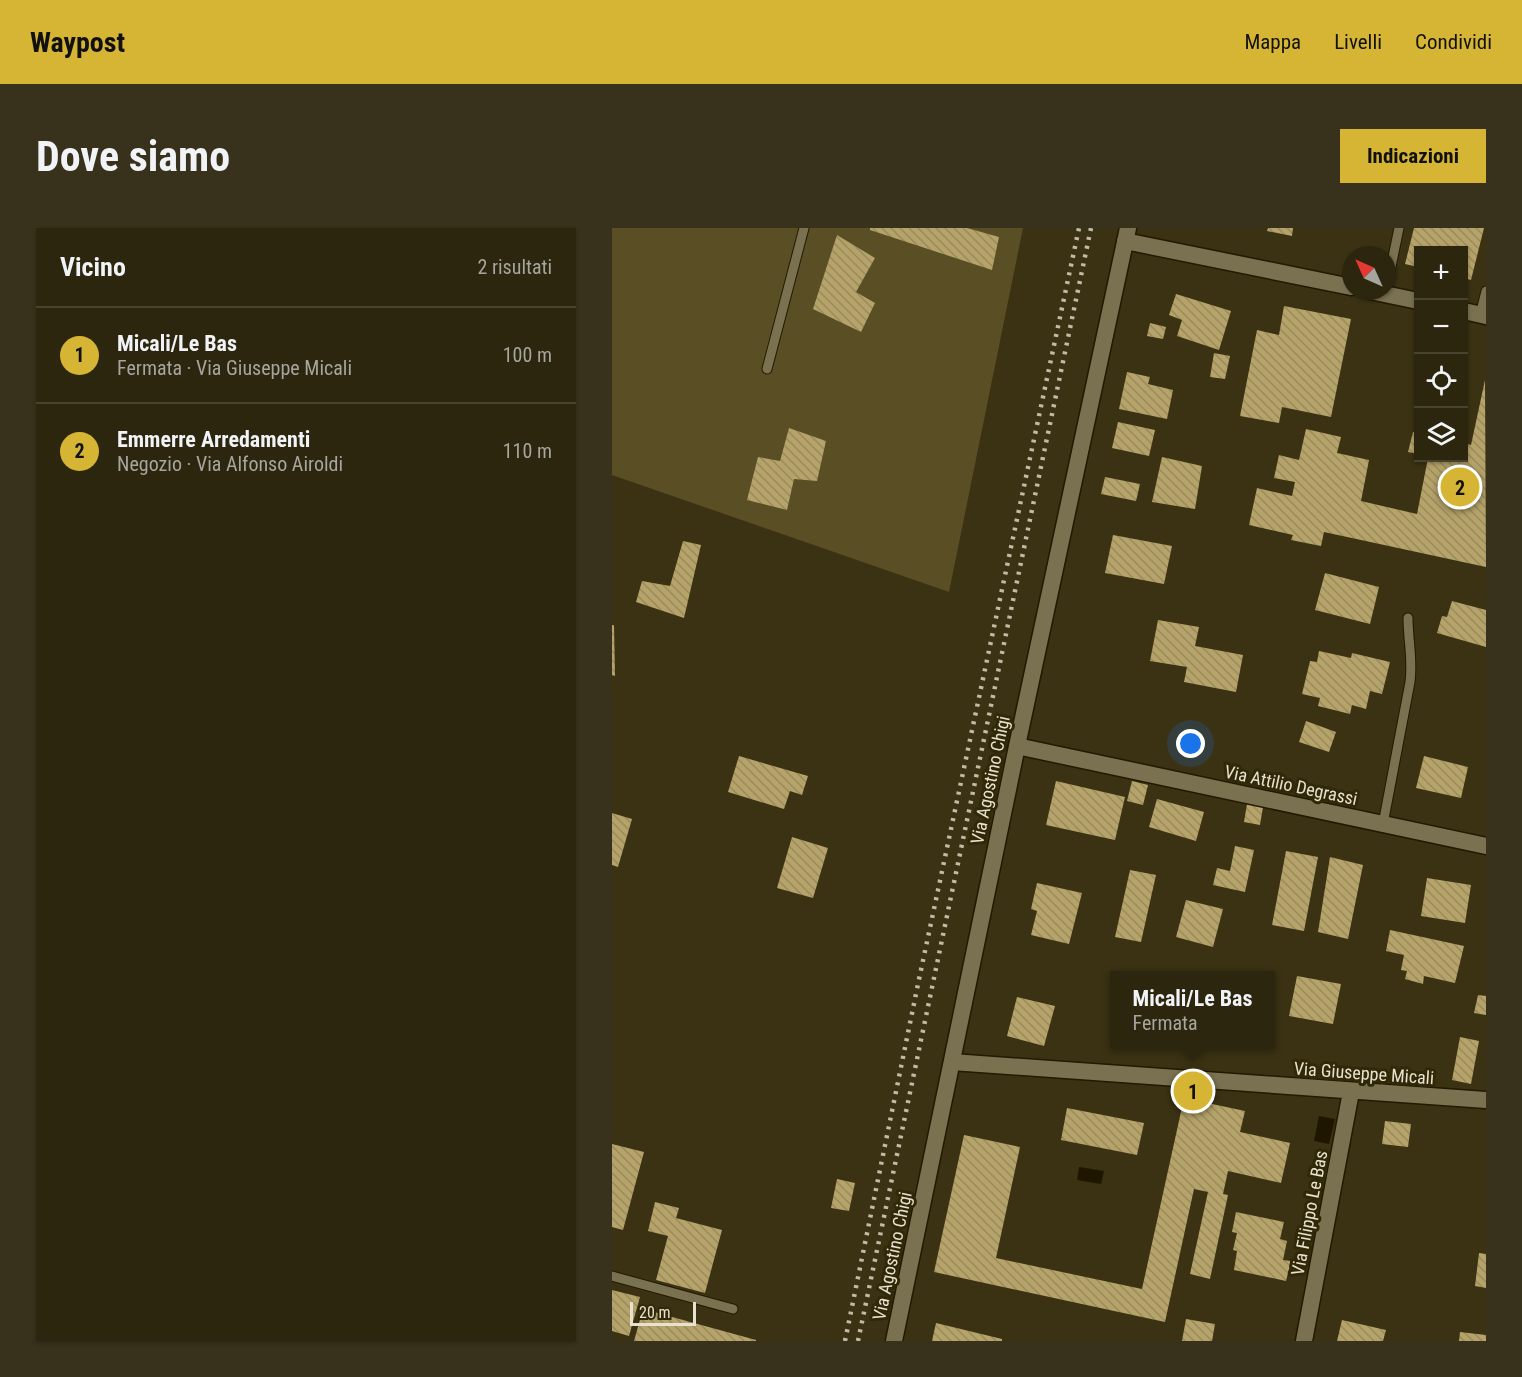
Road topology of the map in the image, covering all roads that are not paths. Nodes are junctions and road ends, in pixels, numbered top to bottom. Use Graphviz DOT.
graph roads {
  1 [pos="804,228"];
  2 [pos="1399,228"];
  3 [pos="1127,235"];
  4 [pos="1394,246"];
  5 [pos="1342,285"];
  6 [pos="1486,291"];
  7 [pos="1396,295"];
  8 [pos="1415,300"];
  9 [pos="1468,312"];
  10 [pos="1483,315"];
  11 [pos="766,369"];
  12 [pos="1408,618"];
  13 [pos="1017,746"];
  14 [pos="1383,824"];
  15 [pos="1486,846"];
  16 [pos="952,1062"];
  17 [pos="1351,1092"];
  18 [pos="1486,1100"];
  19 [pos="612,1276"];
  20 [pos="733,1309"];
  21 [pos="894,1341"];
  22 [pos="1305,1341"];
  1 -- 11 [label="lane"];
  2 -- 4 [label="lane"];
  3 -- 5 [label="street"];
  3 -- 13 [label="street, Via Agostino Chigi"];
  6 -- 10 [label="lane"];
  7 -- 8 [label="street"];
  9 -- 10 [label="street"];
  12 -- 14 [label="lane"];
  13 -- 14 [label="street, Via Attilio Degrassi"];
  13 -- 16 [label="street, Via Agostino Chigi"];
  14 -- 15 [label="street, Via Attilio Degrassi"];
  16 -- 17 [label="street, Via Giuseppe Micali"];
  16 -- 21 [label="street, Via Agostino Chigi"];
  17 -- 18 [label="street, Via Giuseppe Micali"];
  17 -- 22 [label="street, Via Filippo Le Bas"];
  19 -- 20 [label="lane"];
}
